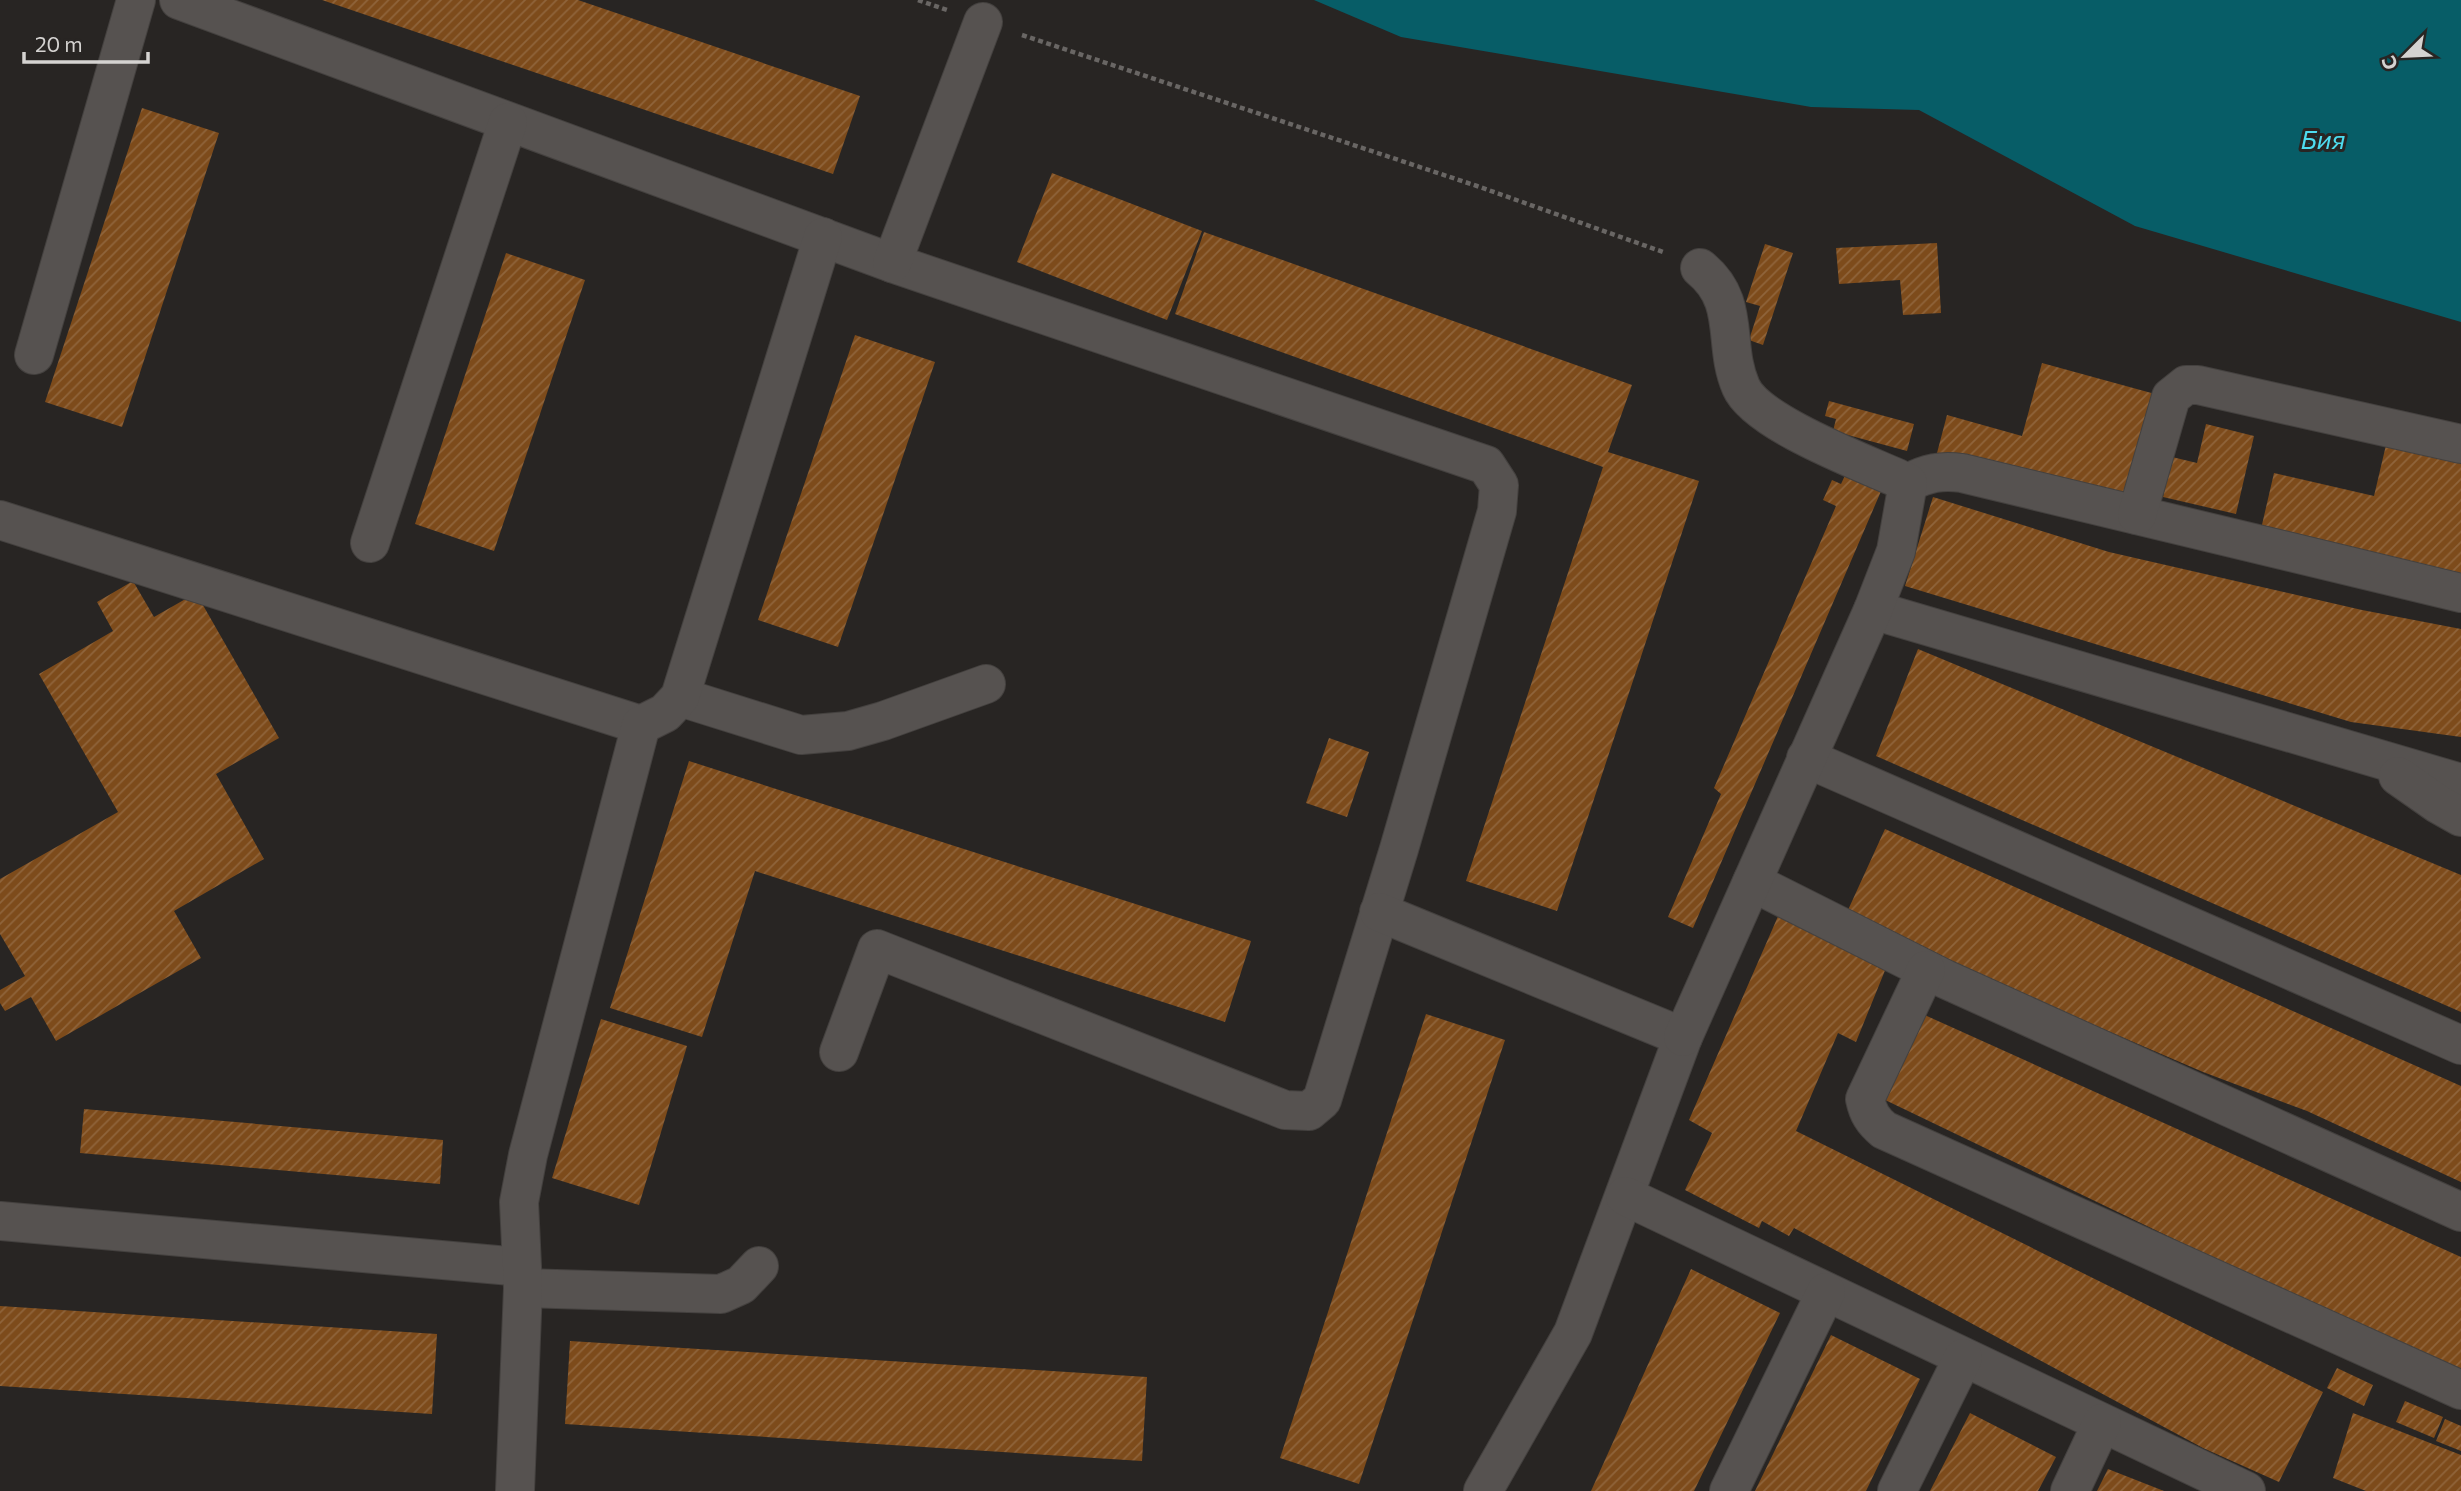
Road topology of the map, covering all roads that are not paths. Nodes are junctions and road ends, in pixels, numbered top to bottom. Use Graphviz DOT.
graph roads {
  1 [pos="136,0"];
  2 [pos="179,0"];
  3 [pos="984,22"];
  4 [pos="508,122"];
  5 [pos="823,237"];
  6 [pos="891,263"];
  7 [pos="1700,268"];
  8 [pos="34,355"];
  9 [pos="2461,444"];
  10 [pos="1908,483"];
  11 [pos="2137,515"];
  12 [pos="0,520"];
  13 [pos="370,543"];
  14 [pos="2461,593"];
  15 [pos="1873,610"];
  16 [pos="986,684"];
  17 [pos="680,697"];
  18 [pos="641,725"];
  19 [pos="1806,758"];
  20 [pos="2373,758"];
  21 [pos="2461,783"];
  22 [pos="2461,817"];
  23 [pos="1752,882"];
  24 [pos="1379,912"];
  25 [pos="1926,970"];
  26 [pos="1684,1037"];
  27 [pos="2461,1045"];
  28 [pos="839,1052"];
  29 [pos="1625,1196"];
  30 [pos="2461,1212"];
  31 [pos="0,1221"];
  32 [pos="759,1266"];
  33 [pos="522,1278"];
  34 [pos="1826,1292"];
  35 [pos="1963,1358"];
  36 [pos="2461,1390"];
  37 [pos="2102,1423"];
  38 [pos="2242,1490"];
  39 [pos="515,1491"];
  40 [pos="1483,1491"];
  41 [pos="1729,1491"];
  42 [pos="1897,1491"];
  43 [pos="2070,1491"];
  1 -- 8 [label="lane"];
  2 -- 4 [label="lane"];
  3 -- 6 [label="lane"];
  4 -- 5 [label="lane"];
  4 -- 13 [label="lane"];
  5 -- 6 [label="lane"];
  5 -- 17 [label="lane"];
  6 -- 24 [label="lane"];
  7 -- 10 [label="lane"];
  9 -- 11 [label="lane"];
  10 -- 11 [label="lane"];
  10 -- 15 [label="lane"];
  11 -- 14 [label="lane"];
  12 -- 18 [label="lane"];
  15 -- 19 [label="lane"];
  15 -- 20 [label="lane"];
  16 -- 17 [label="lane"];
  17 -- 18 [label="lane"];
  18 -- 33 [label="lane"];
  19 -- 23 [label="lane"];
  19 -- 27 [label="lane"];
  20 -- 21 [label="lane"];
  20 -- 22 [label="lane"];
  23 -- 25 [label="lane"];
  23 -- 26 [label="lane"];
  24 -- 26 [label="lane"];
  24 -- 28 [label="lane"];
  25 -- 30 [label="lane"];
  25 -- 36 [label="lane"];
  26 -- 29 [label="lane"];
  29 -- 34 [label="lane"];
  29 -- 40 [label="lane"];
  31 -- 33 [label="lane"];
  32 -- 33 [label="lane"];
  33 -- 39 [label="lane"];
  34 -- 35 [label="lane"];
  34 -- 41 [label="lane"];
  35 -- 37 [label="lane"];
  35 -- 42 [label="lane"];
  37 -- 38 [label="lane"];
  37 -- 43 [label="lane"];
}
